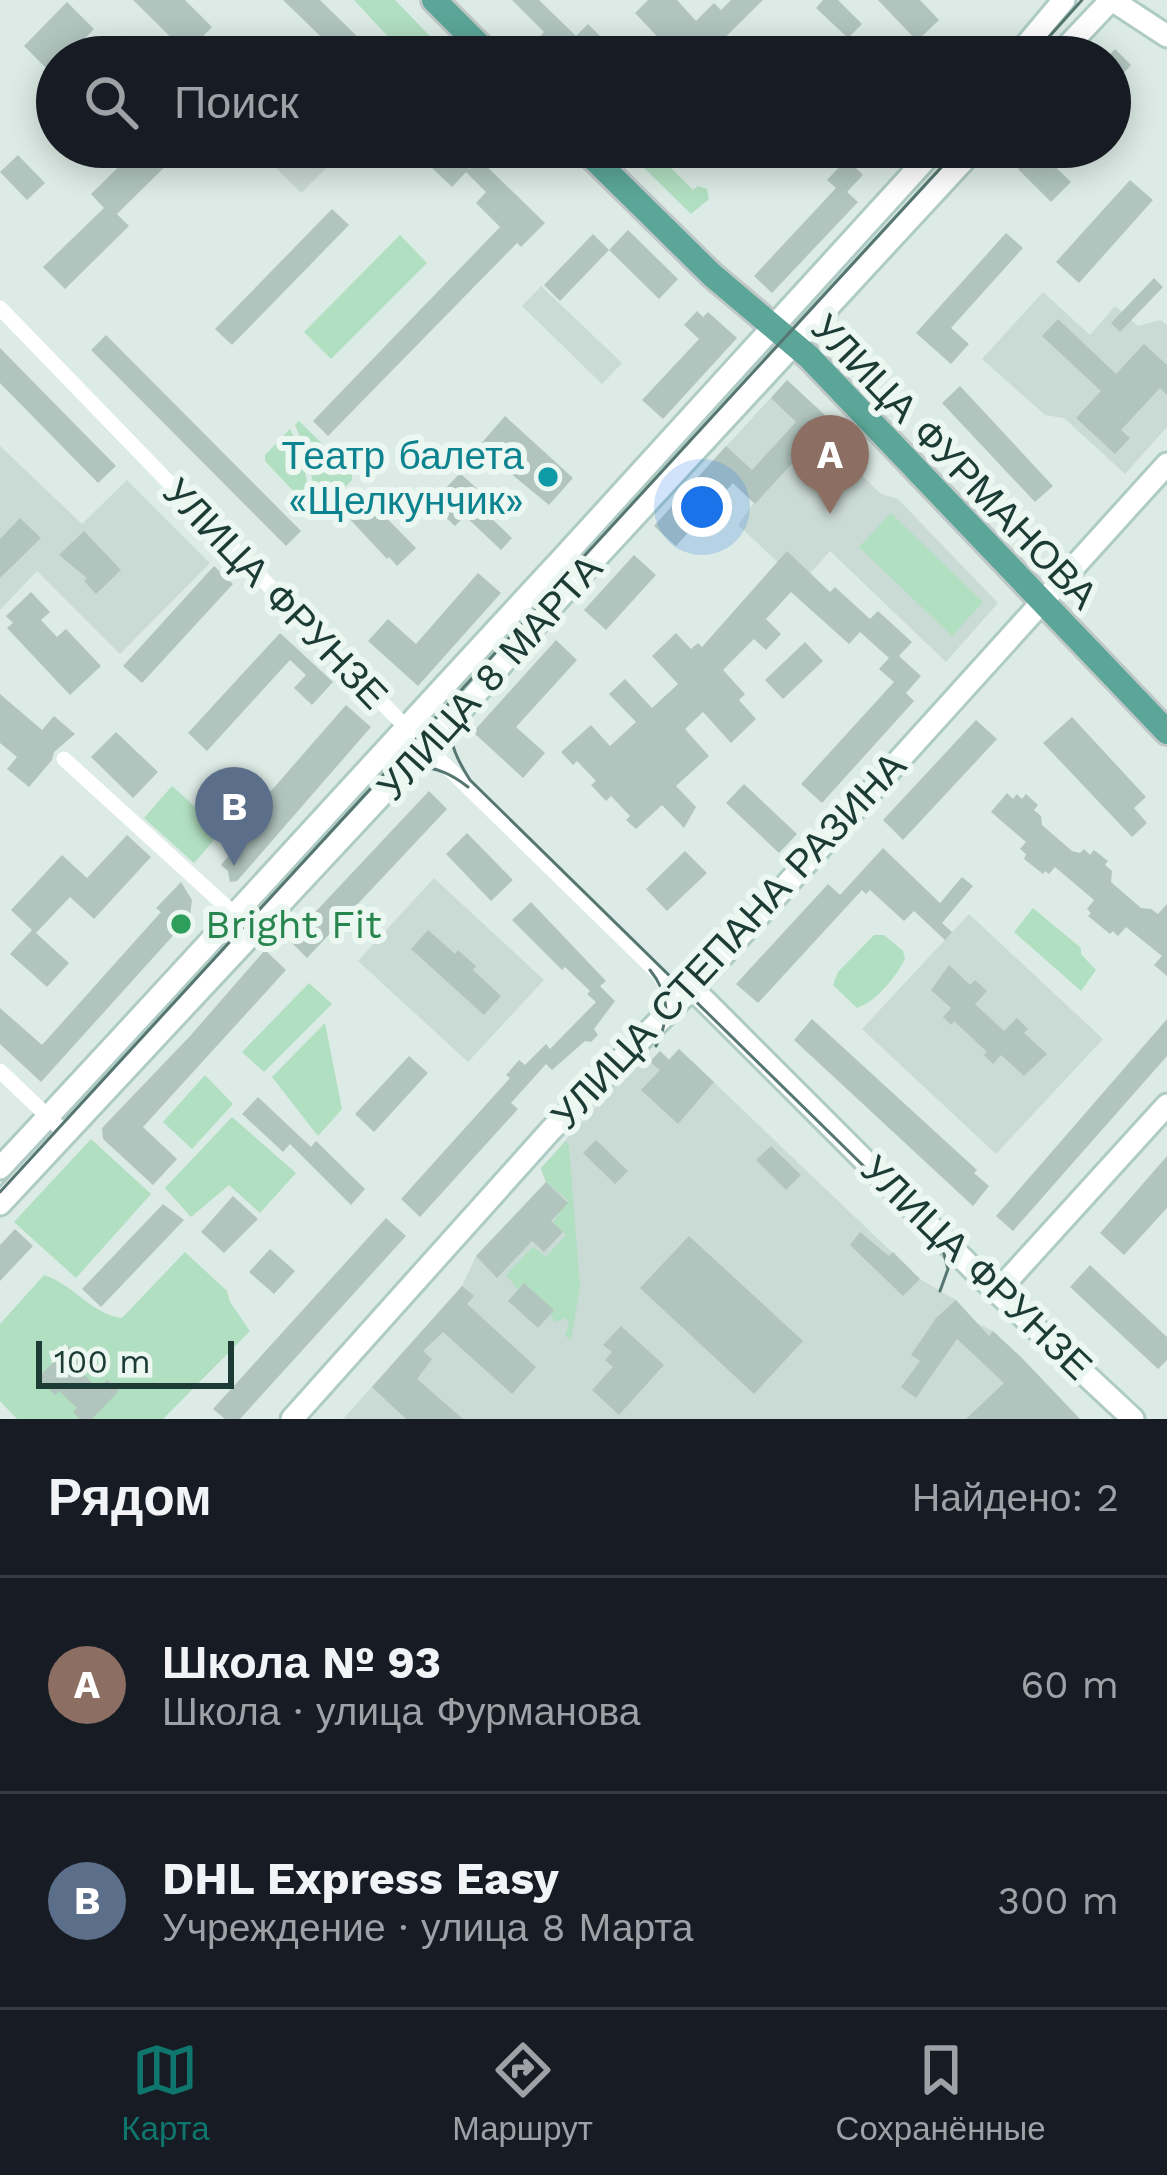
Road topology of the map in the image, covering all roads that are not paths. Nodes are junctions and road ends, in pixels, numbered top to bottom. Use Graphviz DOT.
graph roads {
  1 [pos="434,0"];
  2 [pos="1064,0"];
  3 [pos="1112,0"];
  4 [pos="470,36"];
  5 [pos="1034,36"];
  6 [pos="1077,36"];
  7 [pos="1167,36"];
  8 [pos="603,168"];
  9 [pos="919,168"];
  10 [pos="957,168"];
  11 [pos="0,308"];
  12 [pos="772,328"];
  13 [pos="794,345"];
  14 [pos="1167,464"];
  15 [pos="1043,602"];
  16 [pos="407,727"];
  17 [pos="1167,732"];
  18 [pos="428,746"];
  19 [pos="64,759"];
  20 [pos="235,916"];
  21 [pos="254,932"];
  22 [pos="684,996"];
  23 [pos="0,1071"];
  24 [pos="1167,1106"];
  25 [pos="48,1117"];
  26 [pos="66,1134"];
  27 [pos="0,1168"];
  28 [pos="0,1204"];
  29 [pos="997,1292"];
  30 [pos="292,1419"];
  31 [pos="1133,1419"];
  1 -- 4 [label="main road"];
  2 -- 5 [label="main road"];
  3 -- 6 [label="main road"];
  3 -- 7 [label="main road"];
  8 -- 12 [label="main road, УЛИЦА ФУРМАНОВА"];
  9 -- 12 [label="main road, УЛИЦА 8 МАРТА"];
  10 -- 13 [label="main road, УЛИЦА 8 МАРТА"];
  11 -- 16 [label="street, УЛИЦА ФРУНЗЕ"];
  12 -- 13 [label="main road, УЛИЦА ФУРМАНОВА"];
  12 -- 16 [label="main road, УЛИЦА 8 МАРТА"];
  13 -- 15 [label="main road, УЛИЦА ФУРМАНОВА"];
  13 -- 18 [label="main road, УЛИЦА 8 МАРТА"];
  14 -- 15 [label="main road, УЛИЦА СТЕПАНА РАЗИНА"];
  15 -- 17 [label="main road, УЛИЦА ФУРМАНОВА"];
  15 -- 22 [label="main road, УЛИЦА СТЕПАНА РАЗИНА"];
  16 -- 18 [label="street, УЛИЦА ФРУНЗЕ"];
  16 -- 20 [label="main road, УЛИЦА 8 МАРТА"];
  18 -- 21 [label="main road, УЛИЦА 8 МАРТА"];
  18 -- 22 [label="street, УЛИЦА ФРУНЗЕ"];
  19 -- 20 [label="street"];
  20 -- 21 [label="street"];
  20 -- 25 [label="main road, УЛИЦА 8 МАРТА"];
  21 -- 26 [label="main road, УЛИЦА 8 МАРТА"];
  22 -- 29 [label="main road, УЛИЦА ФРУНЗЕ"];
  22 -- 30 [label="main road, УЛИЦА СТЕПАНА РАЗИНА"];
  23 -- 25 [label="street"];
  24 -- 29 [label="main road"];
  25 -- 26 [label="street"];
  25 -- 27 [label="main road, УЛИЦА 8 МАРТА"];
  26 -- 28 [label="main road, УЛИЦА 8 МАРТА"];
  29 -- 31 [label="main road, УЛИЦА ФРУНЗЕ"];
}
